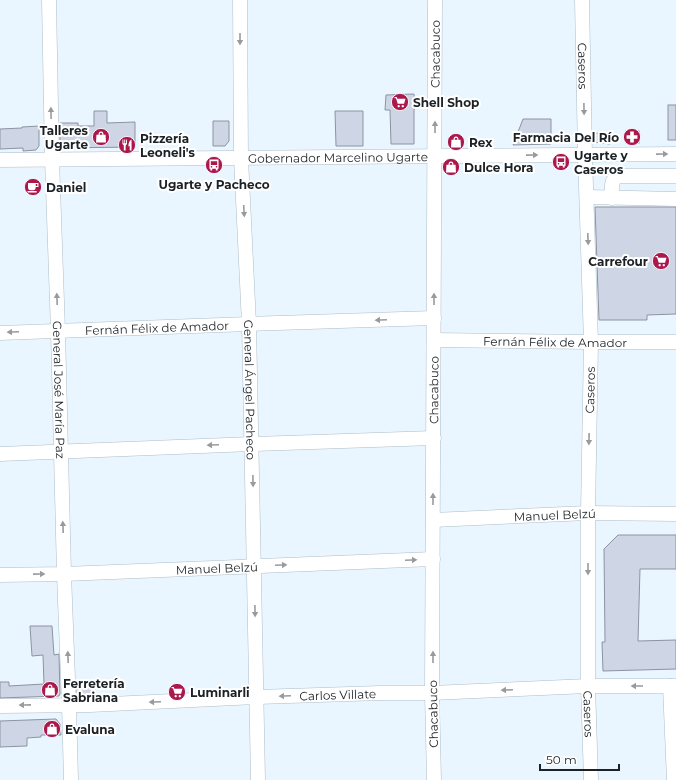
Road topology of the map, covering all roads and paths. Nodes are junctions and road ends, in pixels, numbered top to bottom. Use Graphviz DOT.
graph roads {
  1 [pos="49,0"];
  2 [pos="240,0"];
  3 [pos="435,0"];
  4 [pos="582,0"];
  5 [pos="676,154"];
  6 [pos="585,155"];
  7 [pos="435,156"];
  8 [pos="241,158"];
  9 [pos="0,160"];
  10 [pos="52,160"];
  11 [pos="676,176"];
  12 [pos="586,197"];
  13 [pos="612,198"];
  14 [pos="676,199"];
  15 [pos="434,318"];
  16 [pos="249,324"];
  17 [pos="58,331"];
  18 [pos="0,333"];
  19 [pos="434,340"];
  20 [pos="591,342"];
  21 [pos="676,342"];
  22 [pos="434,438"];
  23 [pos="252,444"];
  24 [pos="61,452"];
  25 [pos="0,454"];
  26 [pos="588,513"];
  27 [pos="676,514"];
  28 [pos="433,520"];
  29 [pos="433,559"];
  30 [pos="254,566"];
  31 [pos="64,574"];
  32 [pos="0,575"];
  33 [pos="588,686"];
  34 [pos="673,686"];
  35 [pos="432,693"];
  36 [pos="256,697"];
  37 [pos="69,705"];
  38 [pos="0,706"];
  39 [pos="71,780"];
  40 [pos="258,780"];
  41 [pos="434,780"];
  42 [pos="591,780"];
  43 [pos="674,780"];
  10 -- 1 [label="street, General José María Paz, one-way"];
  2 -- 8 [label="street, General Ángel Pacheco, one-way"];
  7 -- 3 [label="street, Chacabuco, one-way"];
  4 -- 6 [label="street, Caseros, one-way"];
  6 -- 5 [label="street, Gobernador Marcelino Ugarte, one-way"];
  7 -- 6 [label="street, Gobernador Marcelino Ugarte, one-way"];
  6 -- 12 [label="street, Caseros"];
  7 -- 8 [label="street, Gobernador Marcelino Ugarte"];
  15 -- 7 [label="street, Chacabuco, one-way"];
  8 -- 10 [label="street, Gobernador Marcelino Ugarte"];
  8 -- 16 [label="street, General Ángel Pacheco, one-way"];
  9 -- 10 [label="street, Gobernador Marcelino Ugarte"];
  17 -- 10 [label="street, General José María Paz, one-way"];
  11 -- 13 [label="street"];
  12 -- 13 [label="street"];
  12 -- 20 [label="street, Caseros, one-way"];
  13 -- 14 [label="street"];
  15 -- 16 [label="street, Fernán Félix de Amador, one-way"];
  15 -- 19 [label="street, Chacabuco"];
  16 -- 17 [label="street, Fernán Félix de Amador"];
  16 -- 23 [label="street, General Ángel Pacheco"];
  17 -- 18 [label="street, Fernán Félix de Amador, one-way"];
  17 -- 24 [label="street, General José María Paz"];
  19 -- 20 [label="street, Fernán Félix de Amador"];
  19 -- 22 [label="street, Chacabuco"];
  20 -- 21 [label="street, Fernán Félix de Amador"];
  20 -- 26 [label="street, Caseros, one-way"];
  22 -- 23 [label="street"];
  28 -- 22 [label="street, Chacabuco, one-way"];
  23 -- 24 [label="street, one-way"];
  23 -- 30 [label="street, General Ángel Pacheco, one-way"];
  24 -- 25 [label="street"];
  31 -- 24 [label="street, General José María Paz, one-way"];
  26 -- 27 [label="street, Manuel Belzú"];
  26 -- 28 [label="street, Manuel Belzú"];
  26 -- 33 [label="street, Caseros, one-way"];
  28 -- 29 [label="street, Chacabuco"];
  30 -- 29 [label="street, Manuel Belzú, one-way"];
  35 -- 29 [label="street, Chacabuco, one-way"];
  30 -- 31 [label="street, Manuel Belzú"];
  30 -- 36 [label="street, General Ángel Pacheco, one-way"];
  32 -- 31 [label="street, Manuel Belzú, one-way"];
  37 -- 31 [label="street, General José María Paz, one-way"];
  34 -- 33 [label="street, Carlos Villate, one-way"];
  33 -- 35 [label="street, Carlos Villate, one-way"];
  33 -- 42 [label="street, Caseros"];
  34 -- 43 [label="street"];
  35 -- 36 [label="street, Carlos Villate, one-way"];
  35 -- 41 [label="street, Chacabuco"];
  36 -- 37 [label="street, Carlos Villate, one-way"];
  36 -- 40 [label="street, General Ángel Pacheco"];
  37 -- 38 [label="street, Carlos Villate, one-way"];
  37 -- 39 [label="street, General José María Paz"];
}
